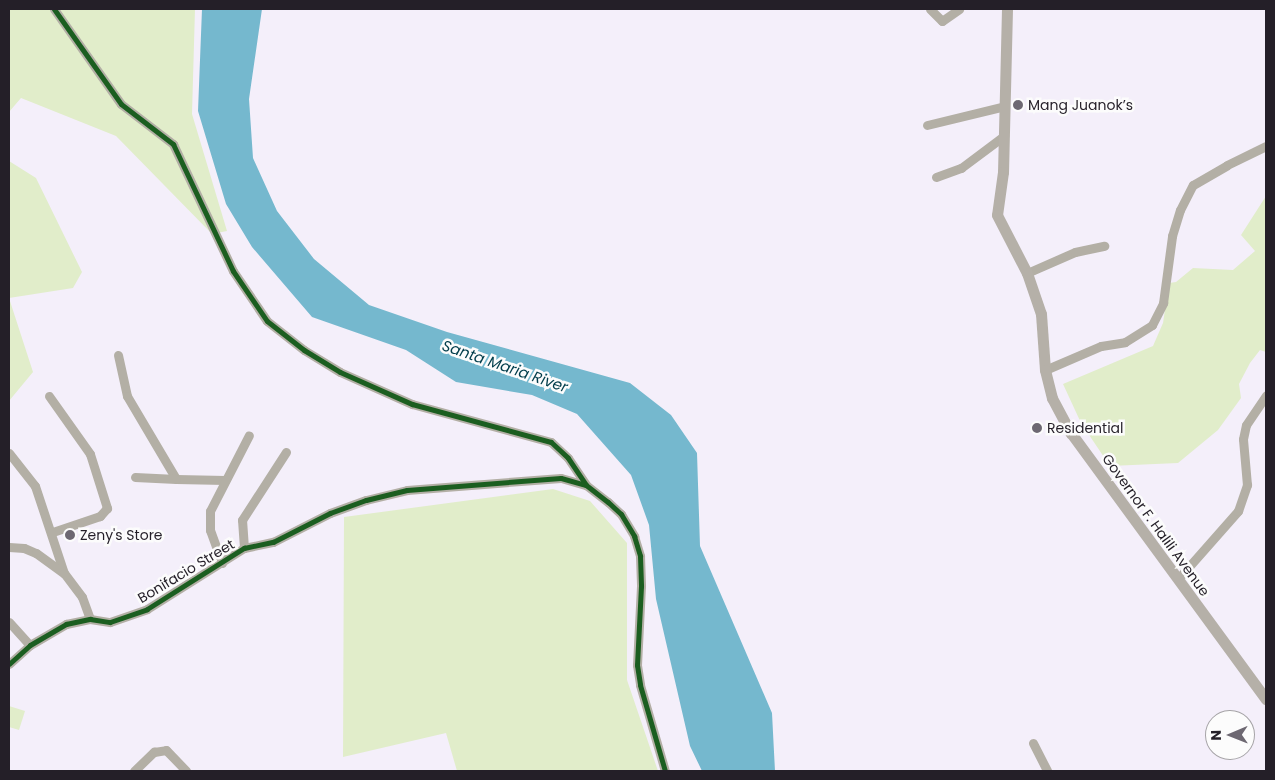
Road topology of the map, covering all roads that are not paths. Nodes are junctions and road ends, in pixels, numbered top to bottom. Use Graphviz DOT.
graph roads {
  1 [pos="54,9"];
  2 [pos="930,9"];
  3 [pos="960,9"];
  4 [pos="1007,9"];
  5 [pos="1005,106"];
  6 [pos="926,125"];
  7 [pos="1004,136"];
  8 [pos="1266,146"];
  9 [pos="936,177"];
  10 [pos="1104,246"];
  11 [pos="1027,273"];
  12 [pos="118,355"];
  13 [pos="1045,370"];
  14 [pos="1266,395"];
  15 [pos="49,396"];
  16 [pos="248,435"];
  17 [pos="286,452"];
  18 [pos="9,453"];
  19 [pos="134,477"];
  20 [pos="176,479"];
  21 [pos="226,480"];
  22 [pos="586,485"];
  23 [pos="53,532"];
  24 [pos="9,547"];
  25 [pos="244,548"];
  26 [pos="222,563"];
  27 [pos="64,573"];
  28 [pos="1178,579"];
  29 [pos="90,619"];
  30 [pos="9,622"];
  31 [pos="30,645"];
  32 [pos="9,664"];
  33 [pos="1266,698"];
  34 [pos="1033,743"];
  35 [pos="134,771"];
  36 [pos="186,771"];
  37 [pos="665,771"];
  38 [pos="1047,771"];
  1 -- 22 [label="street"];
  2 -- 3 [label="street"];
  4 -- 5 [label="main road, Governor F. Halili Avenue"];
  5 -- 6 [label="street"];
  5 -- 7 [label="main road, Governor F. Halili Avenue"];
  7 -- 9 [label="street"];
  7 -- 11 [label="main road, Governor F. Halili Avenue"];
  8 -- 13 [label="street"];
  10 -- 11 [label="street"];
  11 -- 13 [label="main road, Governor F. Halili Avenue"];
  12 -- 20 [label="street"];
  13 -- 28 [label="main road, Governor F. Halili Avenue"];
  14 -- 28 [label="street"];
  15 -- 23 [label="street"];
  16 -- 21 [label="street"];
  17 -- 25 [label="street"];
  18 -- 23 [label="street"];
  19 -- 20 [label="street"];
  20 -- 21 [label="street"];
  21 -- 26 [label="street"];
  22 -- 25 [label="street, Bonifacio Street"];
  22 -- 37 [label="street"];
  23 -- 27 [label="street"];
  24 -- 27 [label="street"];
  25 -- 26 [label="street, Bonifacio Street"];
  26 -- 29 [label="street, Bonifacio Street"];
  27 -- 29 [label="street"];
  28 -- 33 [label="main road, Governor F. Halili Avenue"];
  29 -- 31 [label="street, Bonifacio Street"];
  30 -- 31 [label="street"];
  31 -- 32 [label="street, Bonifacio Street"];
  34 -- 38 [label="street"];
  35 -- 36 [label="street"];
}
